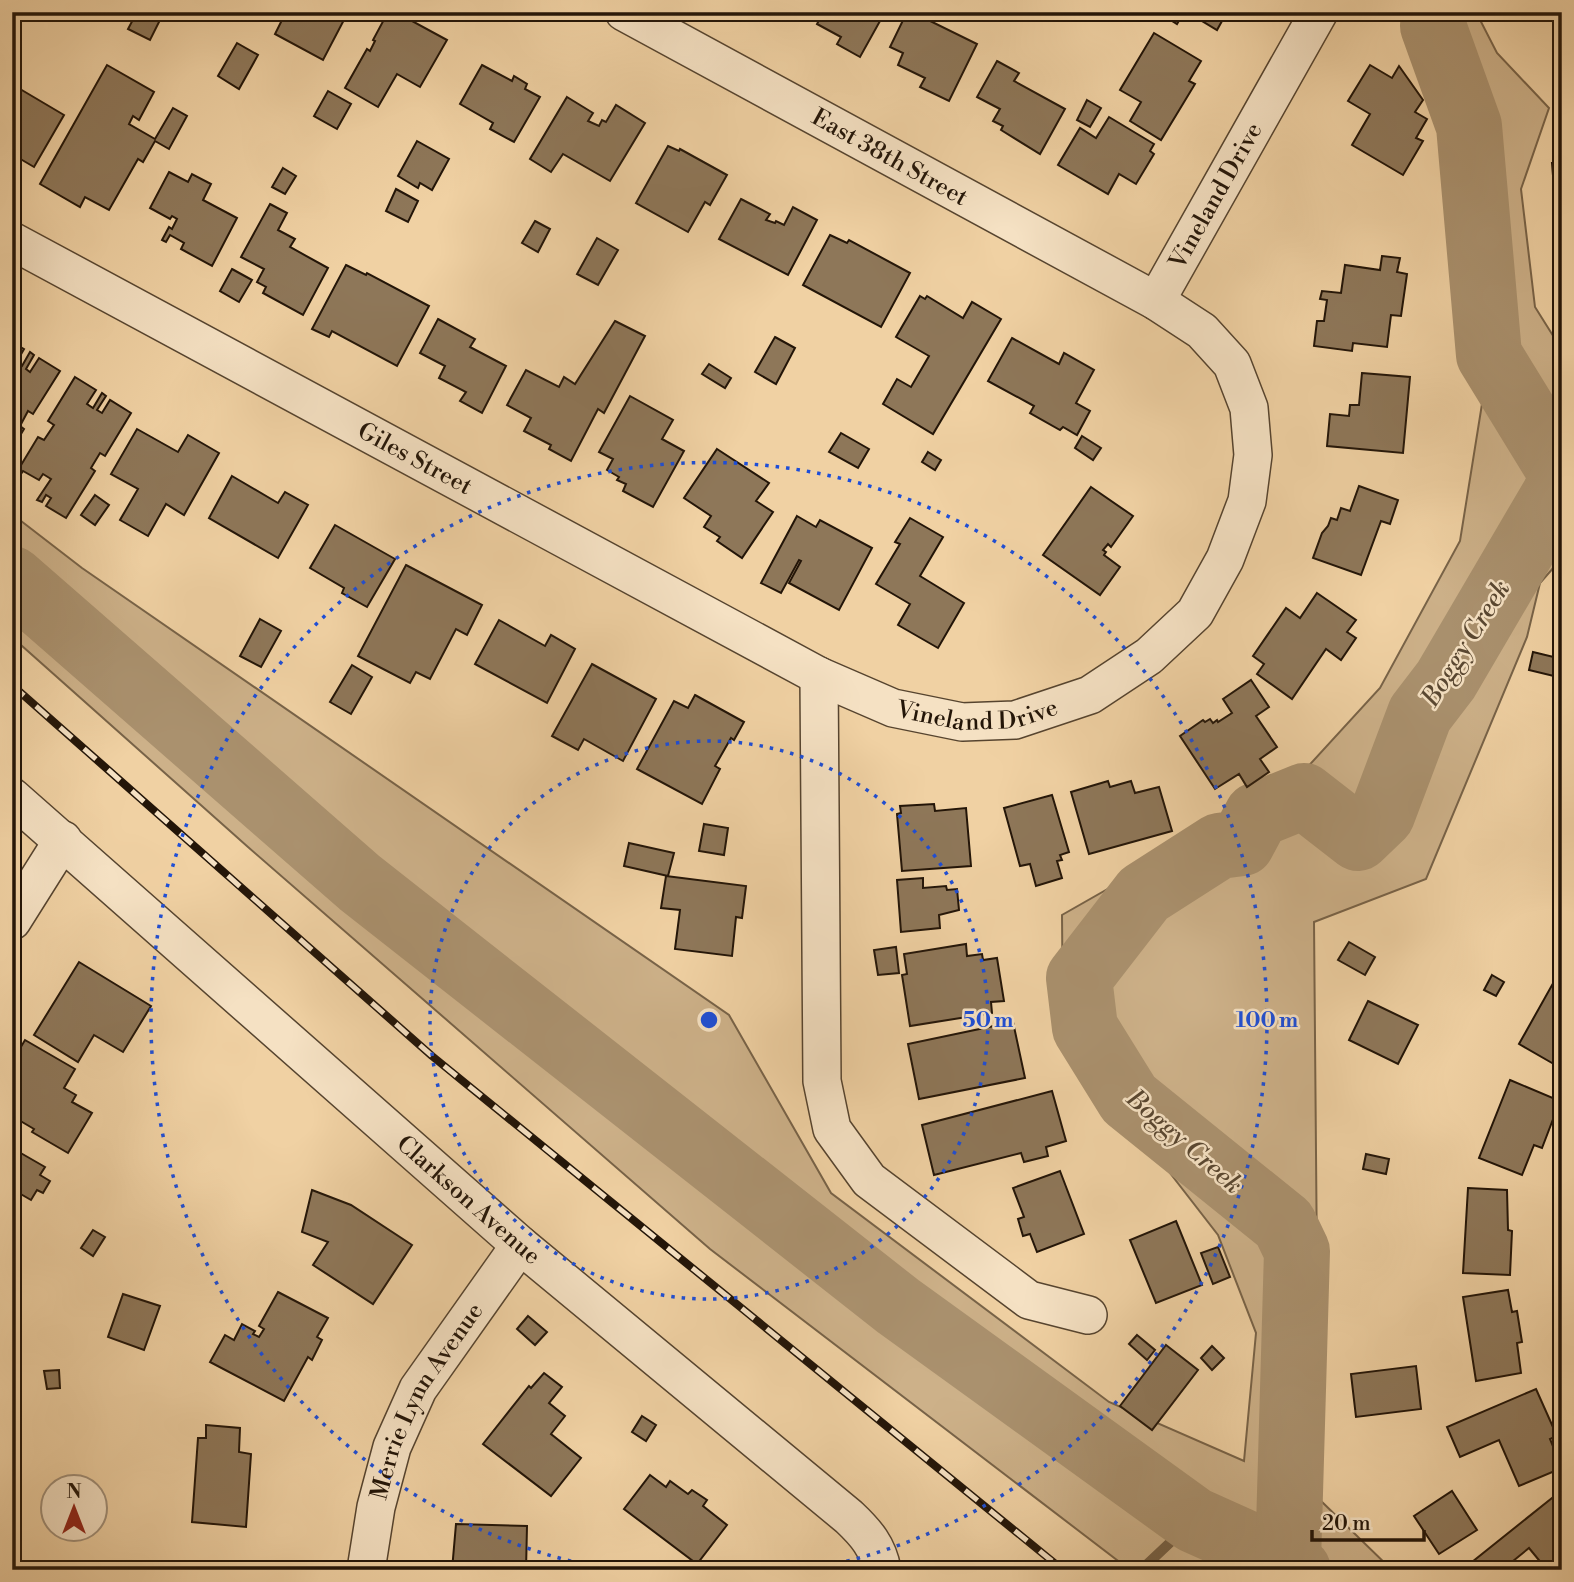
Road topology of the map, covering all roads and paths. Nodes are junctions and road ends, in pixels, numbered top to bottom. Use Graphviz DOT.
graph roads {
  1 [pos="624,12"];
  2 [pos="1318,12"];
  3 [pos="12,241"];
  4 [pos="1156,301"];
  5 [pos="819,676"];
  6 [pos="12,796"];
  7 [pos="63,840"];
  8 [pos="12,920"];
  9 [pos="520,1245"];
  10 [pos="1088,1315"];
  11 [pos="881,1562"];
  12 [pos="366,1570"];
  1 -- 4 [label="street, East 38th Street"];
  2 -- 4 [label="street, Vineland Drive"];
  3 -- 5 [label="street, Giles Street"];
  4 -- 5 [label="street, Vineland Drive"];
  5 -- 10 [label="street"];
  6 -- 7 [label="street, Clarkson Avenue"];
  7 -- 8 [label="street"];
  7 -- 9 [label="street, Clarkson Avenue"];
  9 -- 11 [label="street, Clarkson Avenue"];
  9 -- 12 [label="street, Merrie Lynn Avenue"];
}
